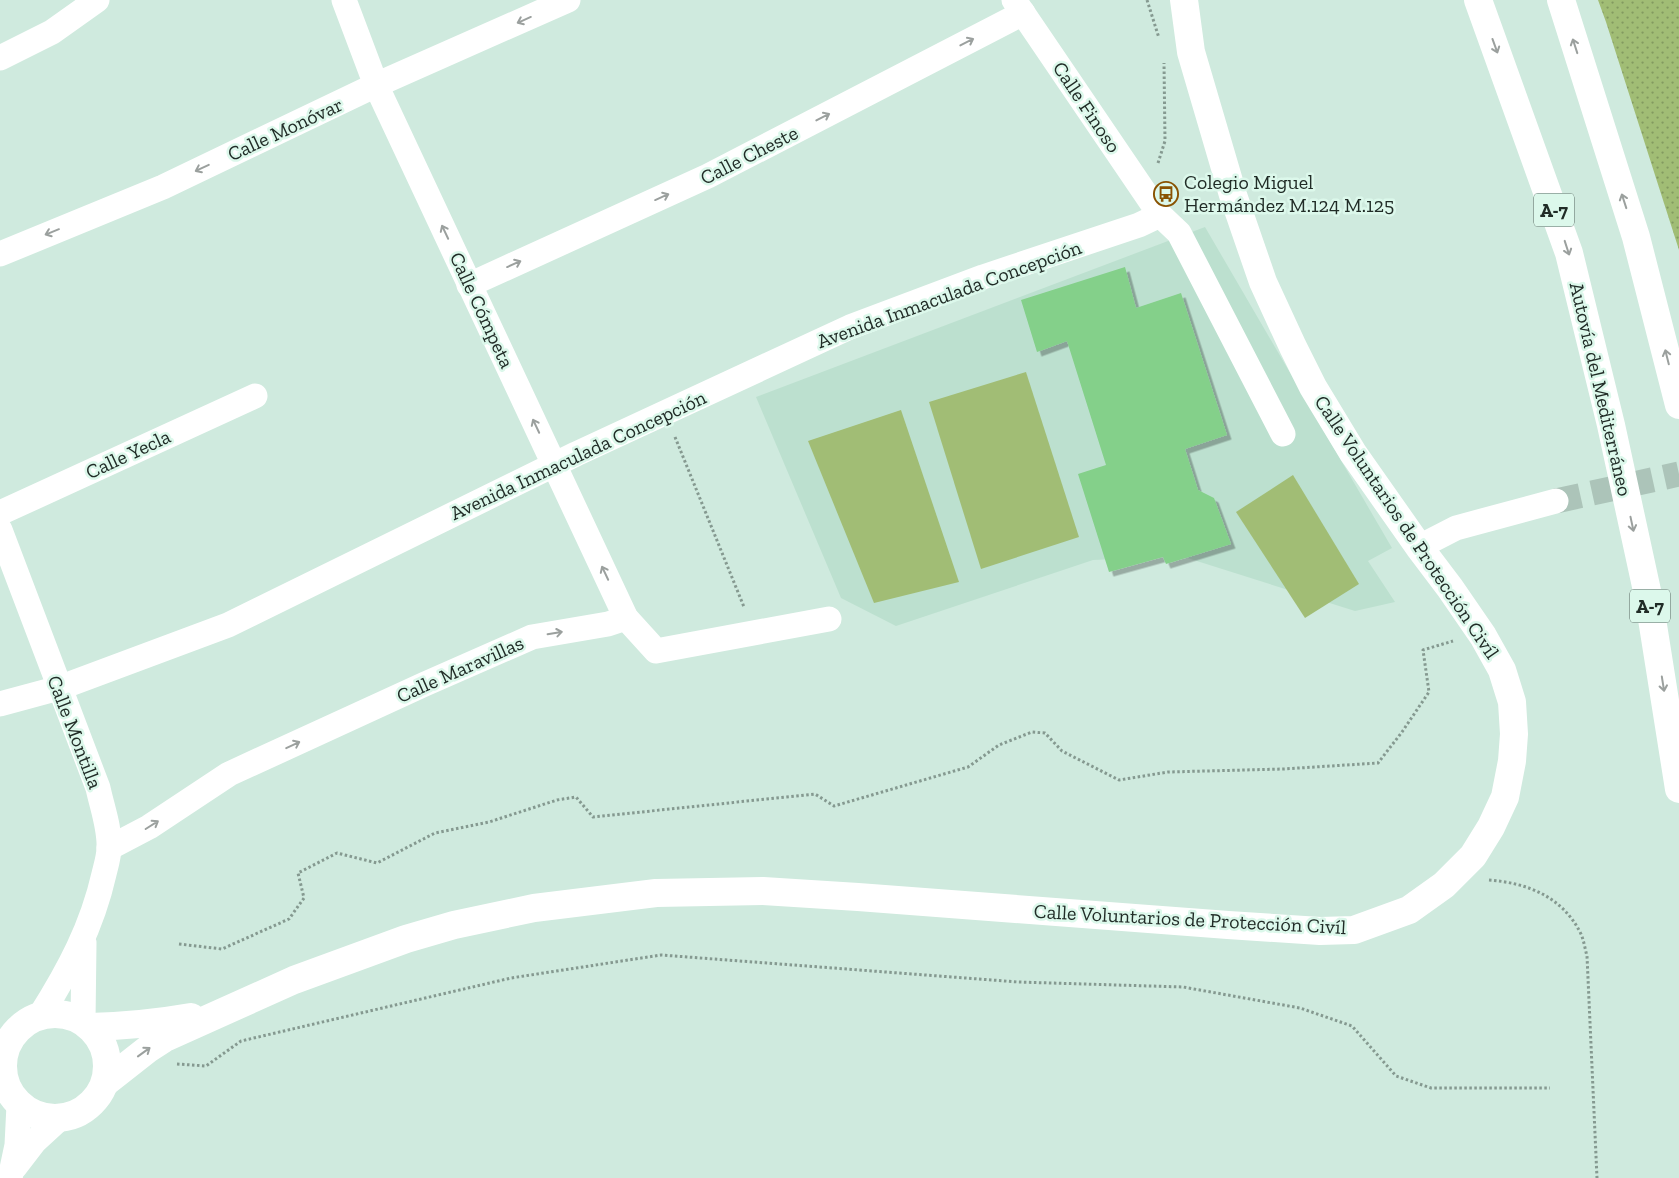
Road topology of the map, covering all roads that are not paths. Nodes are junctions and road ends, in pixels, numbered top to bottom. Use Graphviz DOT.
graph roads {
  1 [pos="96,0"];
  2 [pos="344,0"];
  3 [pos="568,0"];
  4 [pos="1184,0"];
  5 [pos="1478,0"];
  6 [pos="1561,0"];
  7 [pos="1018,7"];
  8 [pos="0,58"];
  9 [pos="376,85"];
  10 [pos="1160,215"];
  11 [pos="0,254"];
  12 [pos="469,285"];
  13 [pos="256,396"];
  14 [pos="1679,404"];
  15 [pos="1283,434"];
  16 [pos="555,464"];
  17 [pos="1556,501"];
  18 [pos="0,513"];
  19 [pos="0,530"];
  20 [pos="1419,547"];
  21 [pos="626,618"];
  22 [pos="829,619"];
  23 [pos="59,688"];
  24 [pos="0,704"];
  25 [pos="1679,789"];
  26 [pos="110,848"];
  27 [pos="84,938"];
  28 [pos="226,1010"];
  29 [pos="21,1024"];
  30 [pos="87,1024"];
  31 [pos="2,1074"];
  32 [pos="106,1082"];
  33 [pos="19,1105"];
  34 [pos="59,1119"];
  35 [pos="11,1174"];
  1 -- 8 [label="street"];
  2 -- 9 [label="street, Calle Cómpeta"];
  3 -- 9 [label="street, Calle Monóvar, one-way"];
  4 -- 20 [label="main road, Calle Voluntarios de Protección Civíl"];
  5 -- 25 [label="main road, Autovía del Mediterráneo / A-7, one-way"];
  14 -- 6 [label="main road, one-way"];
  7 -- 10 [label="street, Calle Finoso"];
  12 -- 7 [label="street, Calle Cheste, one-way"];
  9 -- 11 [label="street, Calle Monóvar, one-way"];
  12 -- 9 [label="street, Calle Cómpeta, one-way"];
  10 -- 15 [label="street, Calle Finoso"];
  10 -- 16 [label="street, Avenida Inmaculada Concepción"];
  16 -- 12 [label="street, Calle Cómpeta, one-way"];
  13 -- 18 [label="street, Calle Yecla"];
  21 -- 16 [label="street, Calle Cómpeta, one-way"];
  16 -- 23 [label="street, Avenida Inmaculada Concepción"];
  17 -- 20 [label="street"];
  19 -- 23 [label="street, Calle Montilla"];
  20 -- 28 [label="main road, Calle Voluntarios de Protección Civíl"];
  21 -- 22 [label="street"];
  26 -- 21 [label="street, Calle Maravillas, one-way"];
  23 -- 24 [label="street, Avenida Inmaculada Concepción"];
  23 -- 26 [label="street, Calle Montilla"];
  26 -- 27 [label="street, Calle Montilla"];
  27 -- 29 [label="street, Calle Montilla"];
  27 -- 30 [label="street, Calle Montilla"];
  28 -- 30 [label="main road, Calle Voluntarios de Protección Civíl"];
  32 -- 28 [label="main road, Calle Voluntarios de Protección Civíl, one-way"];
  29 -- 30 [label="main road"];
  29 -- 31 [label="main road"];
  30 -- 32 [label="main road"];
  31 -- 33 [label="main road"];
  32 -- 34 [label="main road"];
  33 -- 34 [label="main road"];
  33 -- 35 [label="street"];
  34 -- 35 [label="street"];
}
